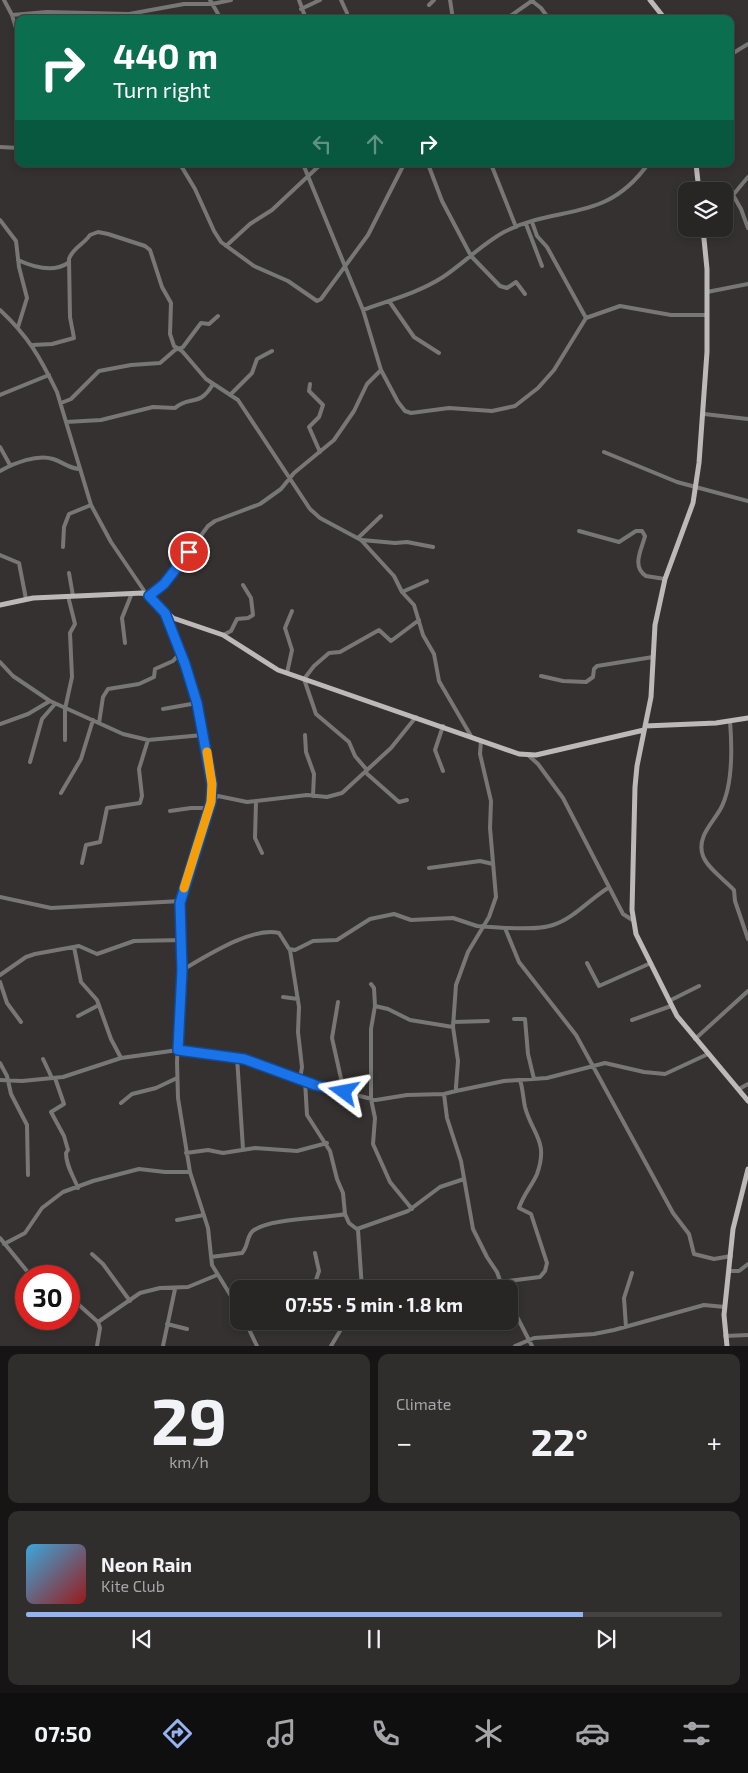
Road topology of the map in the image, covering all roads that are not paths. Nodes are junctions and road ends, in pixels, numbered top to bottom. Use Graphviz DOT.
graph roads {
  1 [pos="4,0"];
  2 [pos="231,0"];
  3 [pos="298,0"];
  4 [pos="320,0"];
  5 [pos="341,0"];
  6 [pos="434,0"];
  7 [pos="450,0"];
  8 [pos="532,0"];
  9 [pos="650,0"];
  10 [pos="211,2"];
  11 [pos="429,5"];
  12 [pos="301,9"];
  13 [pos="347,13"];
  14 [pos="12,15"];
  15 [pos="219,15"];
  16 [pos="304,15"];
  17 [pos="452,15"];
  18 [pos="511,15"];
  19 [pos="545,15"];
  20 [pos="662,15"];
  21 [pos="15,25"];
  22 [pos="748,44"];
  23 [pos="734,53"];
  24 [pos="0,147"];
  25 [pos="15,148"];
  26 [pos="182,167"];
  27 [pos="304,167"];
  28 [pos="317,167"];
  29 [pos="402,167"];
  30 [pos="429,167"];
  31 [pos="491,167"];
  32 [pos="645,167"];
  33 [pos="696,167"];
  34 [pos="308,174"];
  35 [pos="748,176"];
  36 [pos="698,182"];
  37 [pos="0,220"];
  38 [pos="532,222"];
  39 [pos="526,224"];
  40 [pos="516,227"];
  41 [pos="748,228"];
  42 [pos="704,237"];
  43 [pos="226,246"];
  44 [pos="471,256"];
  45 [pos="18,260"];
  46 [pos="24,263"];
  47 [pos="67,266"];
  48 [pos="345,266"];
  49 [pos="542,266"];
  50 [pos="19,267"];
  51 [pos="748,284"];
  52 [pos="707,292"];
  53 [pos="525,294"];
  54 [pos="389,301"];
  55 [pos="0,310"];
  56 [pos="362,310"];
  57 [pos="707,314"];
  58 [pos="218,316"];
  59 [pos="586,318"];
  60 [pos="18,327"];
  61 [pos="33,346"];
  62 [pos="178,349"];
  63 [pos="272,351"];
  64 [pos="439,353"];
  65 [pos="381,370"];
  66 [pos="49,375"];
  67 [pos="213,384"];
  68 [pos="310,384"];
  69 [pos="0,395"];
  70 [pos="230,395"];
  71 [pos="61,403"];
  72 [pos="704,414"];
  73 [pos="748,419"];
  74 [pos="66,422"];
  75 [pos="0,446"];
  76 [pos="320,452"];
  77 [pos="604,452"];
  78 [pos="10,465"];
  79 [pos="79,469"];
  80 [pos="0,471"];
  81 [pos="290,478"];
  82 [pos="696,488"];
  83 [pos="748,501"];
  84 [pos="91,505"];
  85 [pos="381,516"];
  86 [pos="578,531"];
  87 [pos="360,539"];
  88 [pos="63,547"];
  89 [pos="434,547"];
  90 [pos="0,555"];
  91 [pos="69,573"];
  92 [pos="665,579"];
  93 [pos="427,581"];
  94 [pos="243,585"];
  95 [pos="402,592"];
  96 [pos="132,593"];
  97 [pos="71,596"];
  98 [pos="148,596"];
  99 [pos="26,599"];
  100 [pos="0,605"];
  101 [pos="292,611"];
  102 [pos="165,613"];
  103 [pos="419,620"];
  104 [pos="223,635"];
  105 [pos="125,643"];
  106 [pos="180,653"];
  107 [pos="653,657"];
  108 [pos="0,662"];
  109 [pos="2,669"];
  110 [pos="288,673"];
  111 [pos="541,676"];
  112 [pos="304,679"];
  113 [pos="50,701"];
  114 [pos="197,703"];
  115 [pos="55,704"];
  116 [pos="65,709"];
  117 [pos="163,709"];
  118 [pos="416,717"];
  119 [pos="748,718"];
  120 [pos="93,720"];
  121 [pos="730,721"];
  122 [pos="100,723"];
  123 [pos="0,724"];
  124 [pos="442,726"];
  125 [pos="645,728"];
  126 [pos="305,735"];
  127 [pos="203,736"];
  128 [pos="471,736"];
  129 [pos="65,740"];
  130 [pos="148,740"];
  131 [pos="481,742"];
  132 [pos="528,755"];
  133 [pos="30,762"];
  134 [pos="366,771"];
  135 [pos="443,771"];
  136 [pos="61,793"];
  137 [pos="313,796"];
  138 [pos="256,800"];
  139 [pos="408,800"];
  140 [pos="211,802"];
  141 [pos="209,808"];
  142 [pos="170,811"];
  143 [pos="262,853"];
  144 [pos="82,863"];
  145 [pos="494,864"];
  146 [pos="429,868"];
  147 [pos="608,888"];
  148 [pos="0,897"];
  149 [pos="181,901"];
  150 [pos="634,922"];
  151 [pos="484,925"];
  152 [pos="504,928"];
  153 [pos="748,939"];
  154 [pos="182,940"];
  155 [pos="74,947"];
  156 [pos="290,950"];
  157 [pos="587,963"];
  158 [pos="651,963"];
  159 [pos="182,970"];
  160 [pos="0,975"];
  161 [pos="0,982"];
  162 [pos="371,984"];
  163 [pos="699,986"];
  164 [pos="748,991"];
  165 [pos="283,997"];
  166 [pos="298,999"];
  167 [pos="338,1002"];
  168 [pos="670,1003"];
  169 [pos="99,1005"];
  170 [pos="376,1006"];
  171 [pos="78,1016"];
  172 [pos="514,1019"];
  173 [pos="632,1020"];
  174 [pos="488,1021"];
  175 [pos="21,1022"];
  176 [pos="453,1024"];
  177 [pos="695,1039"];
  178 [pos="178,1050"];
  179 [pos="708,1054"];
  180 [pos="237,1057"];
  181 [pos="121,1058"];
  182 [pos="42,1059"];
  183 [pos="0,1063"];
  184 [pos="591,1065"];
  185 [pos="53,1078"];
  186 [pos="177,1078"];
  187 [pos="534,1079"];
  188 [pos="0,1080"];
  189 [pos="8,1080"];
  190 [pos="302,1080"];
  191 [pos="520,1080"];
  192 [pos="748,1084"];
  193 [pos="739,1089"];
  194 [pos="456,1091"];
  195 [pos="344,1092"];
  196 [pos="444,1094"];
  197 [pos="372,1099"];
  198 [pos="748,1101"];
  199 [pos="121,1103"];
  200 [pos="327,1143"];
  201 [pos="243,1150"];
  202 [pos="186,1153"];
  203 [pos="748,1169"];
  204 [pos="190,1172"];
  205 [pos="28,1174"];
  206 [pos="464,1179"];
  207 [pos="78,1188"];
  208 [pos="412,1209"];
  209 [pos="345,1214"];
  210 [pos="204,1215"];
  211 [pos="177,1220"];
  212 [pos="357,1229"];
  213 [pos="0,1238"];
  214 [pos="4,1244"];
  215 [pos="316,1253"];
  216 [pos="92,1254"];
  217 [pos="731,1256"];
  218 [pos="211,1258"];
  219 [pos="748,1264"];
  220 [pos="22,1265"];
  221 [pos="730,1271"];
  222 [pos="632,1273"];
  223 [pos="217,1274"];
  224 [pos="316,1280"];
  225 [pos="363,1280"];
  226 [pos="500,1280"];
  227 [pos="517,1280"];
  228 [pos="175,1289"];
  229 [pos="230,1295"];
  230 [pos="130,1301"];
  231 [pos="80,1306"];
  232 [pos="725,1307"];
  233 [pos="518,1318"];
  234 [pos="98,1322"];
  235 [pos="167,1324"];
  236 [pos="626,1327"];
  237 [pos="187,1329"];
  238 [pos="249,1330"];
  239 [pos="340,1330"];
  240 [pos="748,1334"];
  241 [pos="725,1336"];
  242 [pos="530,1340"];
  243 [pos="97,1346"];
  244 [pos="163,1346"];
  245 [pos="256,1346"];
  246 [pos="330,1346"];
  247 [pos="515,1346"];
  248 [pos="532,1346"];
  249 [pos="727,1346"];
  1 -- 14 [label="street"];
  2 -- 10 [label="street"];
  3 -- 12 [label="street"];
  4 -- 12 [label="street"];
  5 -- 13 [label="street"];
  6 -- 11 [label="street"];
  7 -- 17 [label="street"];
  8 -- 18 [label="street"];
  8 -- 19 [label="street"];
  9 -- 20 [label="main road"];
  10 -- 14 [label="street"];
  10 -- 15 [label="street"];
  12 -- 16 [label="street"];
  14 -- 21 [label="street"];
  22 -- 23 [label="street"];
  24 -- 25 [label="street"];
  26 -- 43 [label="street"];
  27 -- 34 [label="street"];
  28 -- 34 [label="street"];
  29 -- 48 [label="street"];
  30 -- 44 [label="street"];
  31 -- 40 [label="street"];
  32 -- 38 [label="street"];
  33 -- 36 [label="main road"];
  34 -- 43 [label="street"];
  34 -- 48 [label="street"];
  35 -- 41 [label="street"];
  37 -- 45 [label="street"];
  38 -- 39 [label="street"];
  38 -- 59 [label="street"];
  39 -- 40 [label="street"];
  39 -- 49 [label="street"];
  40 -- 44 [label="street"];
  42 -- 52 [label="main road"];
  43 -- 48 [label="street"];
  44 -- 53 [label="street"];
  44 -- 54 [label="street"];
  45 -- 46 [label="street"];
  45 -- 50 [label="street"];
  46 -- 47 [label="street"];
  46 -- 50 [label="street"];
  47 -- 61 [label="street"];
  47 -- 62 [label="street"];
  48 -- 56 [label="street"];
  50 -- 60 [label="street"];
  51 -- 52 [label="street"];
  52 -- 57 [label="main road"];
  54 -- 56 [label="street"];
  54 -- 64 [label="street"];
  55 -- 60 [label="street"];
  56 -- 65 [label="street"];
  57 -- 59 [label="street"];
  57 -- 72 [label="main road"];
  58 -- 62 [label="street"];
  59 -- 65 [label="street"];
  60 -- 61 [label="street"];
  61 -- 66 [label="street"];
  62 -- 67 [label="street"];
  62 -- 71 [label="street"];
  63 -- 70 [label="street"];
  65 -- 76 [label="street"];
  66 -- 69 [label="street"];
  66 -- 71 [label="street"];
  67 -- 70 [label="street"];
  67 -- 74 [label="street"];
  68 -- 76 [label="street"];
  70 -- 81 [label="street"];
  71 -- 74 [label="street"];
  72 -- 73 [label="street"];
  72 -- 82 [label="main road"];
  74 -- 79 [label="street"];
  75 -- 78 [label="street"];
  76 -- 81 [label="street"];
  77 -- 82 [label="street"];
  78 -- 79 [label="street"];
  78 -- 80 [label="street"];
  79 -- 84 [label="street"];
  81 -- 87 [label="street"];
  81 -- 98 [label="street"];
  82 -- 83 [label="street"];
  82 -- 92 [label="main road"];
  84 -- 88 [label="street"];
  84 -- 98 [label="street"];
  85 -- 87 [label="street"];
  86 -- 92 [label="street"];
  87 -- 89 [label="street"];
  87 -- 95 [label="street"];
  90 -- 99 [label="street"];
  91 -- 97 [label="street"];
  92 -- 107 [label="main road"];
  93 -- 95 [label="street"];
  94 -- 104 [label="street"];
  95 -- 103 [label="street"];
  96 -- 97 [label="main road"];
  96 -- 98 [label="main road"];
  96 -- 105 [label="street"];
  97 -- 99 [label="main road"];
  97 -- 116 [label="street"];
  98 -- 102 [label="main road"];
  99 -- 100 [label="main road"];
  101 -- 110 [label="street"];
  102 -- 104 [label="main road"];
  102 -- 106 [label="street"];
  103 -- 112 [label="street"];
  103 -- 128 [label="street"];
  104 -- 110 [label="main road"];
  106 -- 114 [label="street"];
  106 -- 122 [label="street"];
  107 -- 111 [label="street"];
  107 -- 125 [label="main road"];
  108 -- 109 [label="street"];
  109 -- 113 [label="street"];
  110 -- 112 [label="main road"];
  112 -- 118 [label="main road"];
  112 -- 134 [label="street"];
  113 -- 115 [label="street"];
  113 -- 123 [label="street"];
  114 -- 117 [label="street"];
  114 -- 127 [label="street"];
  115 -- 116 [label="street"];
  115 -- 133 [label="street"];
  116 -- 120 [label="street"];
  116 -- 129 [label="street"];
  118 -- 124 [label="main road"];
  118 -- 134 [label="street"];
  119 -- 121 [label="main road"];
  120 -- 122 [label="street"];
  120 -- 136 [label="street"];
  121 -- 125 [label="main road"];
  121 -- 153 [label="street"];
  122 -- 130 [label="street"];
  124 -- 128 [label="main road"];
  124 -- 135 [label="street"];
  125 -- 132 [label="main road"];
  125 -- 150 [label="main road"];
  126 -- 137 [label="street"];
  127 -- 130 [label="street"];
  127 -- 140 [label="street"];
  128 -- 131 [label="main road"];
  130 -- 144 [label="street"];
  131 -- 132 [label="main road"];
  131 -- 145 [label="street"];
  132 -- 147 [label="street"];
  134 -- 137 [label="street"];
  134 -- 139 [label="street"];
  137 -- 138 [label="street"];
  138 -- 140 [label="street"];
  138 -- 143 [label="street"];
  140 -- 141 [label="street"];
  141 -- 142 [label="street"];
  141 -- 149 [label="street"];
  145 -- 146 [label="street"];
  145 -- 151 [label="street"];
  147 -- 150 [label="street"];
  147 -- 152 [label="street"];
  148 -- 149 [label="street"];
  149 -- 154 [label="street"];
  150 -- 158 [label="main road"];
  151 -- 152 [label="street"];
  151 -- 156 [label="street"];
  151 -- 176 [label="street"];
  152 -- 184 [label="street"];
  154 -- 155 [label="street"];
  154 -- 159 [label="street"];
  155 -- 160 [label="street"];
  155 -- 169 [label="street"];
  156 -- 159 [label="street"];
  156 -- 166 [label="street"];
  157 -- 158 [label="street"];
  158 -- 168 [label="main road"];
  159 -- 178 [label="street"];
  161 -- 175 [label="street"];
  162 -- 170 [label="street"];
  163 -- 168 [label="street"];
  164 -- 177 [label="street"];
  165 -- 166 [label="street"];
  166 -- 190 [label="street"];
  167 -- 195 [label="street"];
  168 -- 173 [label="street"];
  168 -- 177 [label="main road"];
  169 -- 171 [label="street"];
  169 -- 181 [label="street"];
  170 -- 176 [label="street"];
  170 -- 197 [label="street"];
  172 -- 187 [label="street"];
  174 -- 176 [label="street"];
  176 -- 194 [label="street"];
  177 -- 179 [label="main road"];
  178 -- 180 [label="street"];
  178 -- 181 [label="street"];
  178 -- 186 [label="street"];
  179 -- 184 [label="street"];
  179 -- 193 [label="main road"];
  180 -- 190 [label="street"];
  180 -- 201 [label="street"];
  181 -- 185 [label="street"];
  182 -- 185 [label="street"];
  183 -- 189 [label="street"];
  184 -- 187 [label="street"];
  184 -- 217 [label="street"];
  185 -- 189 [label="street"];
  185 -- 207 [label="street"];
  186 -- 199 [label="street"];
  186 -- 202 [label="street"];
  187 -- 191 [label="street"];
  188 -- 189 [label="street"];
  189 -- 205 [label="street"];
  190 -- 195 [label="street"];
  190 -- 200 [label="street"];
  191 -- 194 [label="street"];
  191 -- 227 [label="street"];
  192 -- 193 [label="street"];
  193 -- 198 [label="main road"];
  194 -- 196 [label="street"];
  195 -- 197 [label="street"];
  196 -- 197 [label="street"];
  196 -- 206 [label="street"];
  197 -- 208 [label="street"];
  200 -- 201 [label="street"];
  200 -- 209 [label="street"];
  201 -- 202 [label="street"];
  202 -- 204 [label="street"];
  203 -- 217 [label="main road"];
  204 -- 207 [label="street"];
  204 -- 210 [label="street"];
  206 -- 208 [label="street"];
  206 -- 226 [label="street"];
  207 -- 214 [label="street"];
  208 -- 212 [label="street"];
  209 -- 212 [label="street"];
  209 -- 218 [label="street"];
  210 -- 211 [label="street"];
  210 -- 218 [label="street"];
  212 -- 225 [label="street"];
  213 -- 214 [label="street"];
  214 -- 220 [label="street"];
  215 -- 224 [label="street"];
  216 -- 230 [label="street"];
  217 -- 221 [label="main road"];
  218 -- 223 [label="street"];
  219 -- 221 [label="street"];
  221 -- 232 [label="main road"];
  222 -- 236 [label="street"];
  223 -- 228 [label="street"];
  223 -- 229 [label="street"];
  228 -- 230 [label="street"];
  228 -- 235 [label="street"];
  230 -- 234 [label="street"];
  231 -- 234 [label="street"];
  232 -- 236 [label="street"];
  232 -- 241 [label="main road"];
  233 -- 242 [label="street"];
  234 -- 243 [label="street"];
  235 -- 237 [label="street"];
  235 -- 244 [label="street"];
  236 -- 242 [label="street"];
  238 -- 245 [label="street"];
  239 -- 246 [label="street"];
  240 -- 241 [label="street"];
  241 -- 249 [label="main road"];
  242 -- 247 [label="street"];
  242 -- 248 [label="street"];
}
